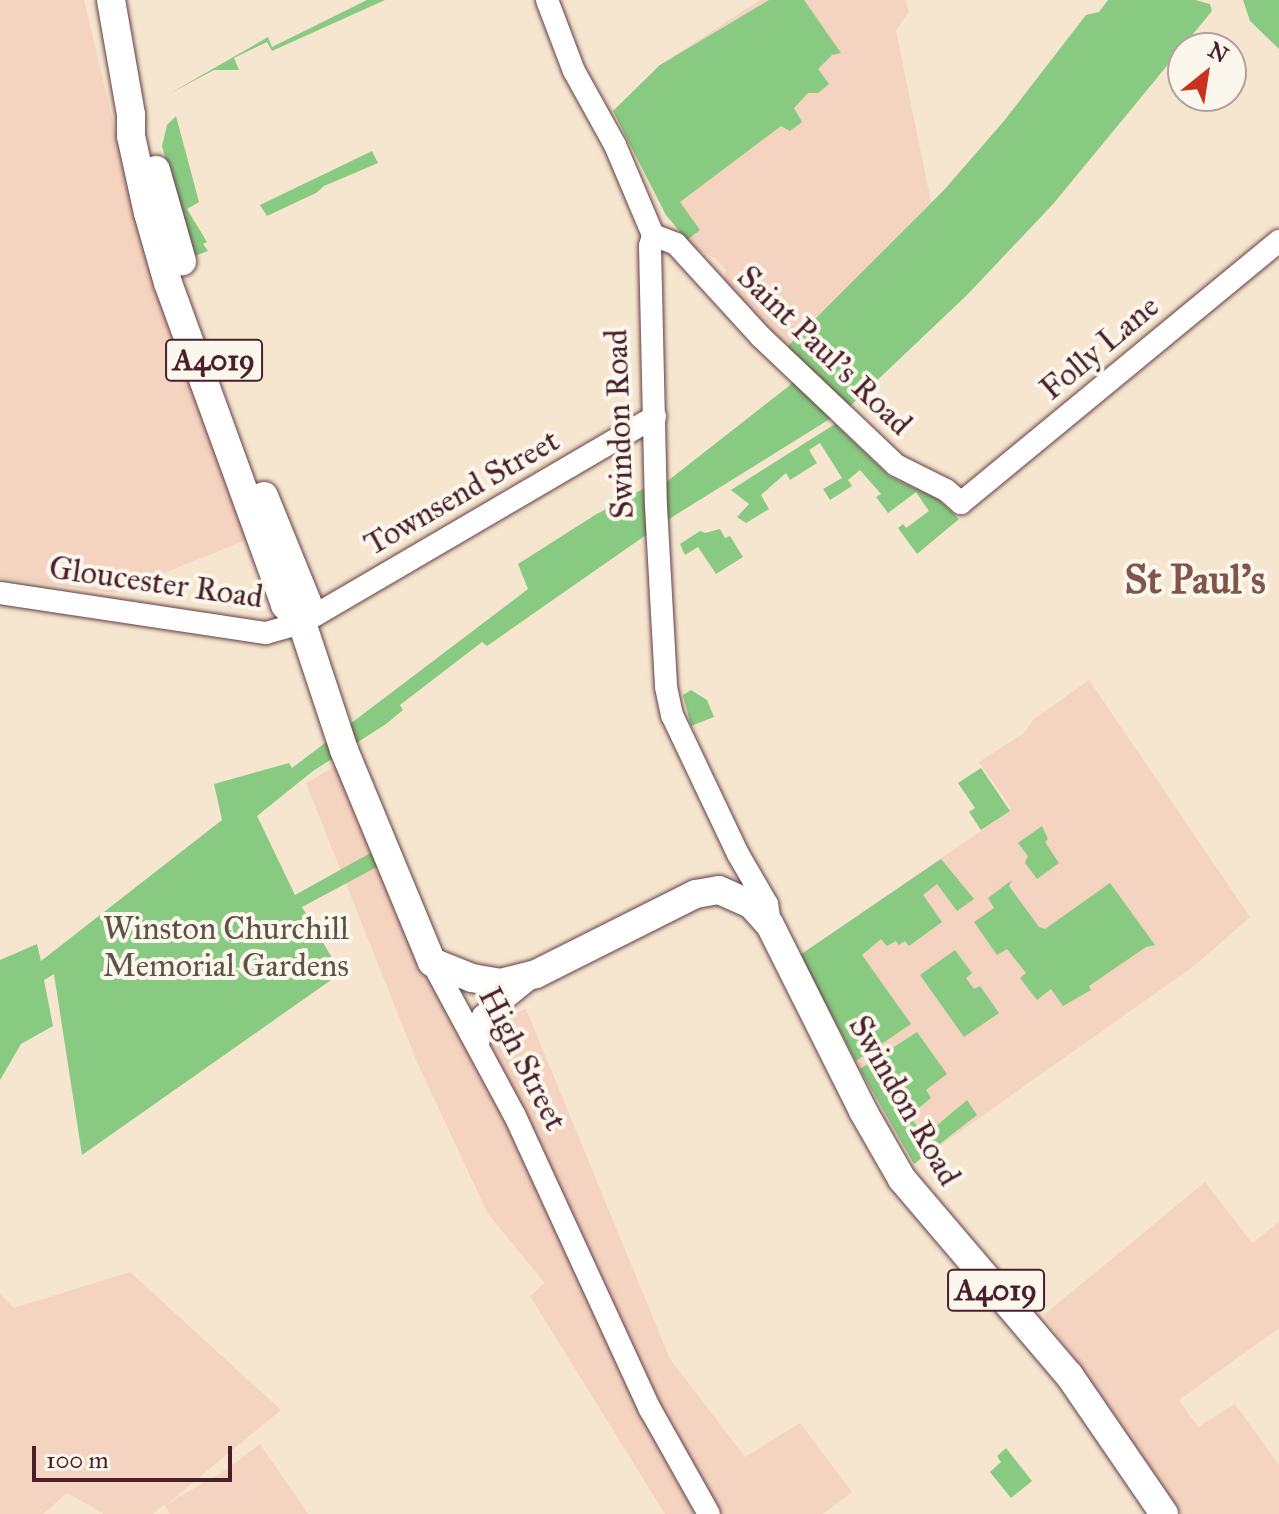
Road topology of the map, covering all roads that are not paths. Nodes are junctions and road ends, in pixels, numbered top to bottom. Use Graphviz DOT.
graph roads {
  1 [pos="111,0"];
  2 [pos="547,0"];
  3 [pos="653,235"];
  4 [pos="1279,241"];
  5 [pos="655,417"];
  6 [pos="961,503"];
  7 [pos="0,593"];
  8 [pos="302,623"];
  9 [pos="732,889"];
  10 [pos="432,962"];
  11 [pos="536,974"];
  12 [pos="478,1044"];
  13 [pos="709,1514"];
  14 [pos="1164,1514"];
  1 -- 8 [label="highway, A4019"];
  2 -- 3 [label="street, Swindon Road"];
  3 -- 5 [label="street, Swindon Road"];
  3 -- 6 [label="street, Saint Paul's Road"];
  4 -- 6 [label="street, Folly Lane"];
  5 -- 8 [label="street, Townsend Street"];
  5 -- 9 [label="street, Swindon Road"];
  7 -- 8 [label="street, Gloucester Road"];
  8 -- 10 [label="highway, High Street / A4019"];
  9 -- 11 [label="highway"];
  9 -- 14 [label="highway, Swindon Road / A4019"];
  10 -- 11 [label="highway"];
  10 -- 12 [label="street, High Street"];
  11 -- 12 [label="street"];
  12 -- 13 [label="street, High Street"];
}
